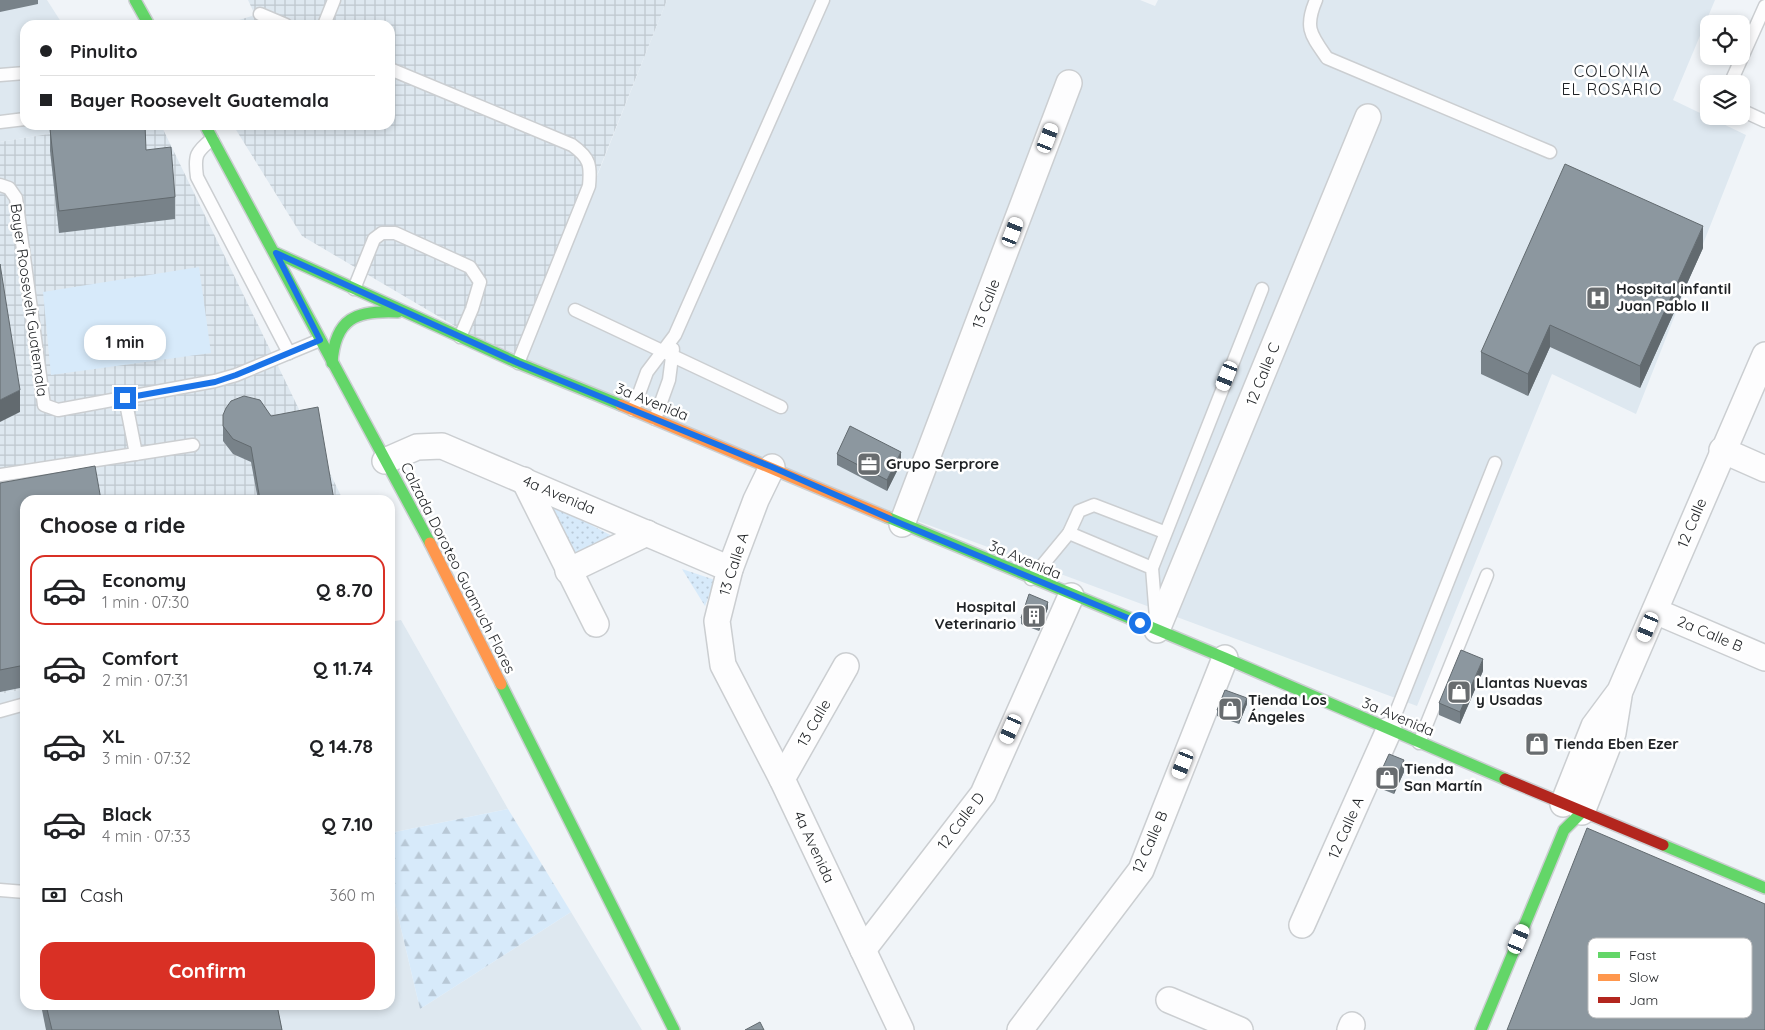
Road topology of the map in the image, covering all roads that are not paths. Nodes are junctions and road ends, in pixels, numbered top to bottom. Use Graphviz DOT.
graph roads {
  1 [pos="135,0"];
  2 [pos="334,0"];
  3 [pos="823,0"];
  4 [pos="1316,0"];
  5 [pos="1765,6"];
  6 [pos="260,14"];
  7 [pos="146,20"];
  8 [pos="274,20"];
  9 [pos="326,20"];
  10 [pos="395,71"];
  11 [pos="20,73"];
  12 [pos="0,75"];
  13 [pos="1734,75"];
  14 [pos="1069,82"];
  15 [pos="1750,114"];
  16 [pos="1368,117"];
  17 [pos="20,120"];
  18 [pos="1765,121"];
  19 [pos="0,122"];
  20 [pos="208,130"];
  21 [pos="212,139"];
  22 [pos="1550,152"];
  23 [pos="0,185"];
  24 [pos="276,253"];
  25 [pos="354,289"];
  26 [pos="1262,289"];
  27 [pos="574,310"];
  28 [pos="407,313"];
  29 [pos="460,337"];
  30 [pos="320,340"];
  31 [pos="288,353"];
  32 [pos="668,354"];
  33 [pos="1765,355"];
  34 [pos="518,363"];
  35 [pos="332,364"];
  36 [pos="125,398"];
  37 [pos="781,407"];
  38 [pos="633,410"];
  39 [pos="654,419"];
  40 [pos="192,445"];
  41 [pos="1722,450"];
  42 [pos="136,454"];
  43 [pos="385,461"];
  44 [pos="1495,463"];
  45 [pos="772,467"];
  46 [pos="1765,469"];
  47 [pos="0,475"];
  48 [pos="524,480"];
  49 [pos="902,524"];
  50 [pos="1164,532"];
  51 [pos="648,533"];
  52 [pos="1070,533"];
  53 [pos="1152,568"];
  54 [pos="730,570"];
  55 [pos="568,571"];
  56 [pos="1488,575"];
  57 [pos="1031,579"];
  58 [pos="1071,596"];
  59 [pos="1654,611"];
  60 [pos="596,624"];
  61 [pos="1157,630"];
  62 [pos="1225,658"];
  63 [pos="1765,658"];
  64 [pos="723,666"];
  65 [pos="846,666"];
  66 [pos="20,705"];
  67 [pos="0,711"];
  68 [pos="1389,730"];
  69 [pos="1419,743"];
  70 [pos="782,779"];
  71 [pos="1572,808"];
  72 [pos="1564,830"];
  73 [pos="1765,888"];
  74 [pos="0,890"];
  75 [pos="20,892"];
  76 [pos="1302,925"];
  77 [pos="863,950"];
  78 [pos="1169,1000"];
  79 [pos="674,1030"];
  80 [pos="901,1030"];
  81 [pos="1020,1030"];
  82 [pos="1240,1030"];
  83 [pos="1481,1030"];
  1 -- 7 [label="main road"];
  2 -- 9 [label="lane"];
  3 -- 32 [label="lane"];
  4 -- 22 [label="lane"];
  5 -- 13 [label="lane"];
  6 -- 8 [label="lane"];
  10 -- 34 [label="lane"];
  11 -- 12 [label="lane"];
  14 -- 49 [label="street, 13 Calle"];
  15 -- 18 [label="lane"];
  16 -- 61 [label="street, 12 Calle C"];
  17 -- 19 [label="lane"];
  20 -- 21 [label="main road, Calzada Doroteo Guamuch Flores"];
  21 -- 24 [label="main road, Calzada Doroteo Guamuch Flores"];
  21 -- 31 [label="lane"];
  23 -- 36 [label="lane, Bayer Roosevelt Guatemala"];
  24 -- 25 [label="main road, 3a Avenida"];
  24 -- 30 [label="main road, Calzada Doroteo Guamuch Flores"];
  25 -- 28 [label="main road, 3a Avenida"];
  25 -- 29 [label="lane"];
  26 -- 50 [label="lane"];
  27 -- 32 [label="lane"];
  28 -- 29 [label="main road, 3a Avenida"];
  28 -- 35 [label="main road"];
  29 -- 34 [label="main road, 3a Avenida"];
  30 -- 31 [label="lane, Bayer Roosevelt Guatemala"];
  30 -- 35 [label="main road, Calzada Doroteo Guamuch Flores"];
  31 -- 36 [label="lane, Bayer Roosevelt Guatemala"];
  32 -- 37 [label="lane"];
  32 -- 38 [label="lane"];
  32 -- 39 [label="lane"];
  33 -- 41 [label="street, 12 Calle"];
  34 -- 38 [label="main road, 3a Avenida"];
  35 -- 43 [label="main road, Calzada Doroteo Guamuch Flores"];
  36 -- 42 [label="lane"];
  38 -- 39 [label="main road, 3a Avenida"];
  39 -- 45 [label="main road, 3a Avenida"];
  40 -- 42 [label="lane"];
  41 -- 46 [label="street"];
  41 -- 59 [label="street, 12 Calle"];
  42 -- 47 [label="lane"];
  43 -- 48 [label="street, 4a Avenida"];
  43 -- 79 [label="main road, Calzada Doroteo Guamuch Flores"];
  44 -- 68 [label="lane"];
  45 -- 49 [label="main road, 3a Avenida"];
  45 -- 54 [label="street, 13 Calle A"];
  48 -- 51 [label="street, 4a Avenida"];
  48 -- 55 [label="street"];
  49 -- 57 [label="main road, 3a Avenida"];
  50 -- 52 [label="lane"];
  50 -- 53 [label="lane"];
  51 -- 54 [label="street, 4a Avenida"];
  51 -- 55 [label="street"];
  52 -- 53 [label="lane"];
  52 -- 57 [label="lane"];
  53 -- 61 [label="lane"];
  54 -- 64 [label="street, 13 Calle A"];
  55 -- 60 [label="street"];
  56 -- 69 [label="lane"];
  57 -- 58 [label="main road, 3a Avenida"];
  58 -- 61 [label="main road, 3a Avenida"];
  58 -- 77 [label="street, 12 Calle D"];
  59 -- 63 [label="street, 2a Calle B"];
  59 -- 71 [label="street, 12 Calle"];
  61 -- 62 [label="main road, 3a Avenida"];
  62 -- 68 [label="main road, 3a Avenida"];
  62 -- 81 [label="street, 12 Calle B"];
  64 -- 70 [label="street, 4a Avenida"];
  65 -- 70 [label="street, 13 Calle"];
  66 -- 67 [label="lane"];
  68 -- 69 [label="main road, 3a Avenida"];
  68 -- 76 [label="street, 12 Calle A"];
  69 -- 71 [label="main road, 3a Avenida"];
  70 -- 77 [label="street, 4a Avenida"];
  71 -- 72 [label="main road, 12 Calle"];
  71 -- 72 [label="main road, 12 Calle"];
  71 -- 73 [label="main road, 3a Avenida"];
  72 -- 83 [label="main road, 12 Calle"];
  74 -- 75 [label="lane"];
  77 -- 80 [label="street, 4a Avenida"];
  78 -- 82 [label="street"];
}
